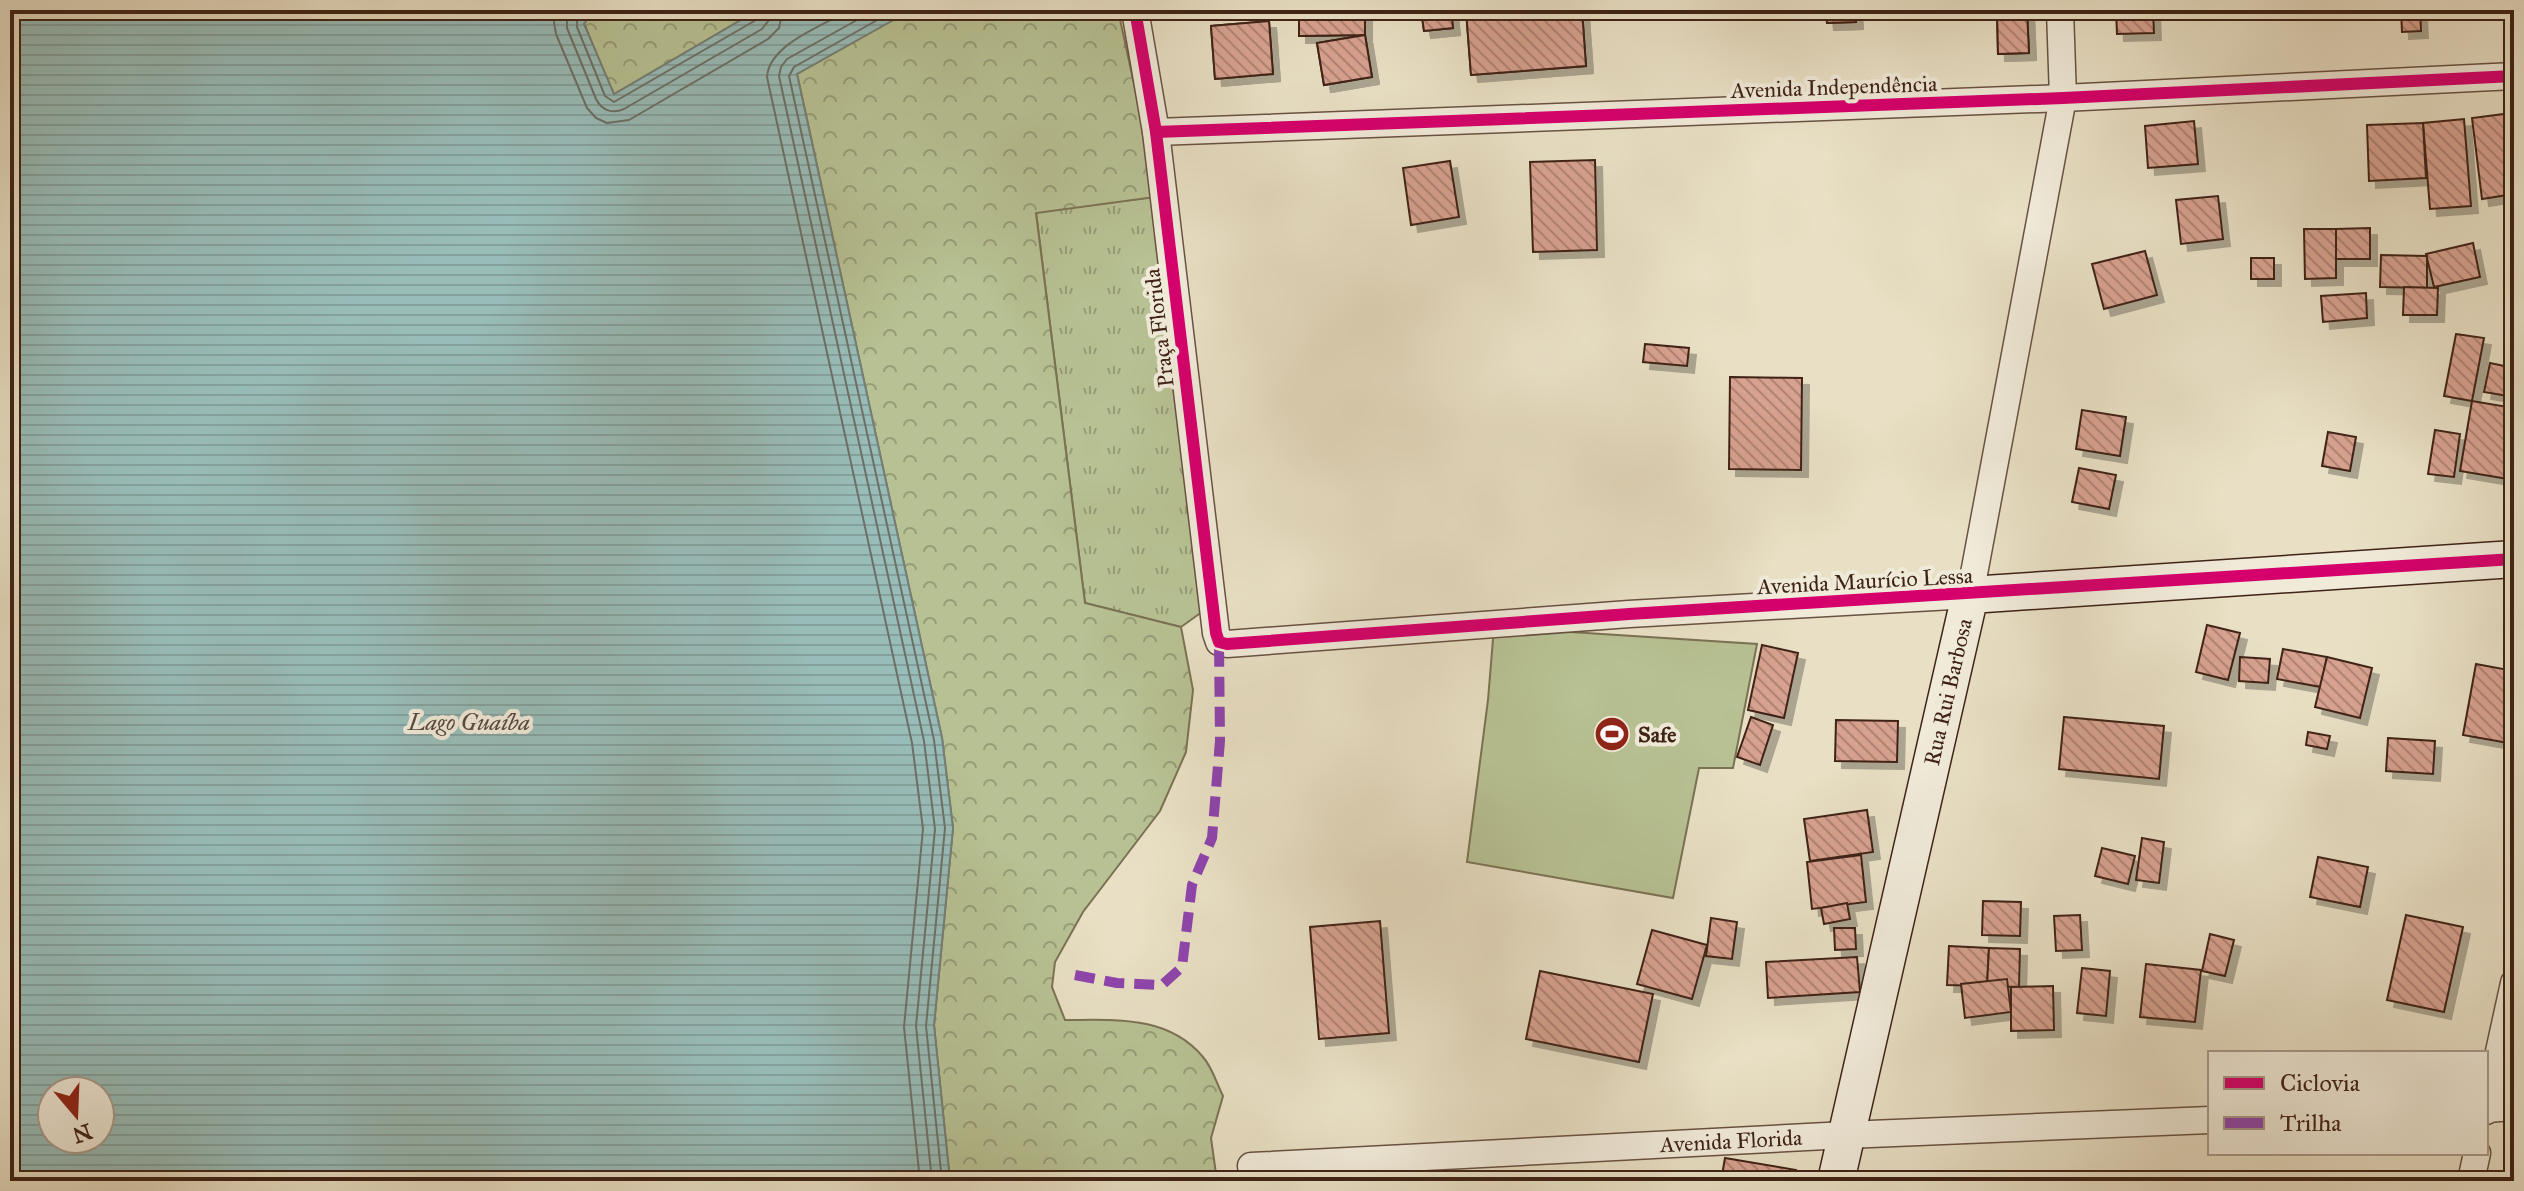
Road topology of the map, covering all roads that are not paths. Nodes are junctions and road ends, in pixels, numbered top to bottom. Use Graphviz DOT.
graph roads {
  1 [pos="1135,10"];
  2 [pos="2060,10"];
  3 [pos="2514,76"];
  4 [pos="2063,98"];
  5 [pos="1156,132"];
  6 [pos="2514,559"];
  7 [pos="1970,595"];
  8 [pos="1219,642"];
  9 [pos="2514,983"];
  10 [pos="2488,1100"];
  11 [pos="2514,1107"];
  12 [pos="2488,1109"];
  13 [pos="2208,1120"];
  14 [pos="1846,1135"];
  15 [pos="2477,1155"];
  16 [pos="1251,1166"];
  17 [pos="1836,1181"];
  18 [pos="2471,1181"];
  1 -- 5 [label="street, Praça Florida"];
  2 -- 4 [label="street, Rua Rui Barbosa"];
  3 -- 4 [label="street, Avenida Independência"];
  4 -- 5 [label="street, Avenida Independência"];
  4 -- 7 [label="street, Rua Rui Barbosa"];
  5 -- 8 [label="street, Praça Florida"];
  6 -- 7 [label="street, Avenida Maurício Lessa"];
  7 -- 8 [label="street, Avenida Maurício Lessa"];
  7 -- 14 [label="street, Rua Rui Barbosa"];
  9 -- 10 [label="street"];
  11 -- 12 [label="street"];
  13 -- 14 [label="street, Avenida Florida"];
  14 -- 16 [label="street, Avenida Florida"];
  14 -- 17 [label="street, Rua Rui Barbosa"];
  15 -- 18 [label="street"];
}
